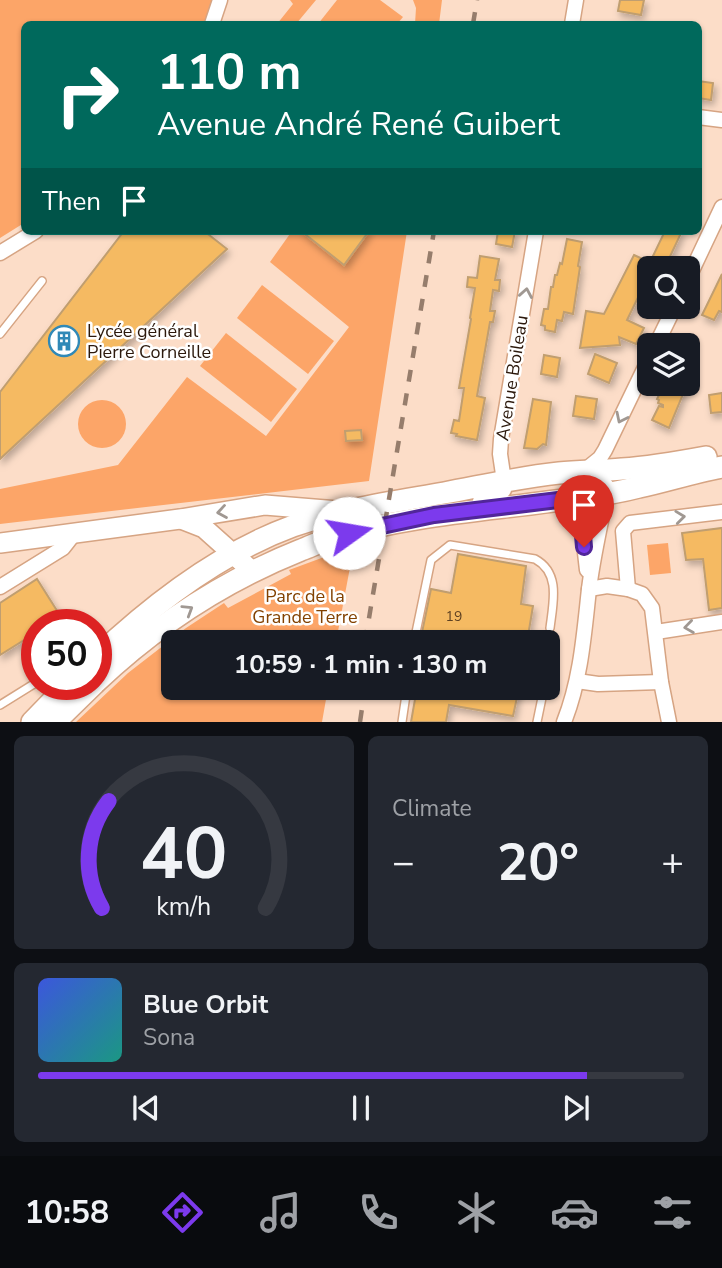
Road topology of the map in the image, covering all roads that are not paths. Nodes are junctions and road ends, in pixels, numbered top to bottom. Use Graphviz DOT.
graph roads {
  1 [pos="220,0"];
  2 [pos="576,0"];
  3 [pos="213,21"];
  4 [pos="572,21"];
  5 [pos="702,118"];
  6 [pos="722,120"];
  7 [pos="722,207"];
  8 [pos="29,235"];
  9 [pos="535,235"];
  10 [pos="0,253"];
  11 [pos="699,256"];
  12 [pos="42,281"];
  13 [pos="0,334"];
  14 [pos="637,384"];
  15 [pos="722,454"];
  16 [pos="722,467"];
  17 [pos="594,470"];
  18 [pos="505,481"];
  19 [pos="607,494"];
  20 [pos="583,497"];
  21 [pos="265,505"];
  22 [pos="342,511"];
  23 [pos="722,512"];
  24 [pos="434,515"];
  25 [pos="180,519"];
  26 [pos="283,531"];
  27 [pos="74,534"];
  28 [pos="0,543"];
  29 [pos="233,553"];
  30 [pos="272,562"];
  31 [pos="252,571"];
  32 [pos="0,587"];
  33 [pos="589,589"];
  34 [pos="628,589"];
  35 [pos="722,622"];
  36 [pos="550,628"];
  37 [pos="416,630"];
  38 [pos="656,632"];
  39 [pos="112,644"];
  40 [pos="112,667"];
  41 [pos="577,681"];
  42 [pos="661,682"];
  43 [pos="21,692"];
  44 [pos="53,700"];
  45 [pos="78,700"];
  46 [pos="405,700"];
  47 [pos="542,700"];
  48 [pos="0,705"];
  49 [pos="32,722"];
  50 [pos="55,722"];
  51 [pos="402,722"];
  52 [pos="537,722"];
  53 [pos="564,722"];
  54 [pos="668,722"];
  1 -- 3 [label="street"];
  2 -- 4 [label="street"];
  5 -- 6 [label="street"];
  7 -- 11 [label="street"];
  8 -- 10 [label="street"];
  18 -- 9 [label="street, Avenue Boileau, one-way"];
  12 -- 13 [label="lane"];
  14 -- 17 [label="street, one-way"];
  15 -- 17 [label="main road"];
  16 -- 19 [label="main road"];
  17 -- 18 [label="main road"];
  17 -- 19 [label="street"];
  17 -- 20 [label="street"];
  18 -- 22 [label="main road"];
  18 -- 24 [label="street"];
  19 -- 20 [label="main road"];
  19 -- 33 [label="street"];
  20 -- 24 [label="main road"];
  20 -- 33 [label="street"];
  21 -- 22 [label="street"];
  21 -- 25 [label="street, one-way"];
  21 -- 26 [label="street"];
  22 -- 26 [label="main road"];
  34 -- 23 [label="street, one-way"];
  24 -- 30 [label="main road"];
  25 -- 27 [label="street"];
  25 -- 29 [label="street"];
  26 -- 29 [label="main road"];
  26 -- 30 [label="street"];
  27 -- 28 [label="street"];
  27 -- 32 [label="street"];
  29 -- 31 [label="street"];
  29 -- 39 [label="main road"];
  30 -- 31 [label="main road"];
  40 -- 31 [label="main road, one-way"];
  33 -- 34 [label="street"];
  33 -- 41 [label="street"];
  34 -- 38 [label="street"];
  35 -- 38 [label="street, one-way"];
  36 -- 37 [label="lane"];
  38 -- 42 [label="street"];
  41 -- 42 [label="street"];
  41 -- 53 [label="street"];
  42 -- 54 [label="street"];
  43 -- 48 [label="lane"];
  44 -- 49 [label="main road"];
  45 -- 50 [label="main road"];
  46 -- 51 [label="lane"];
  47 -- 52 [label="lane"];
}
